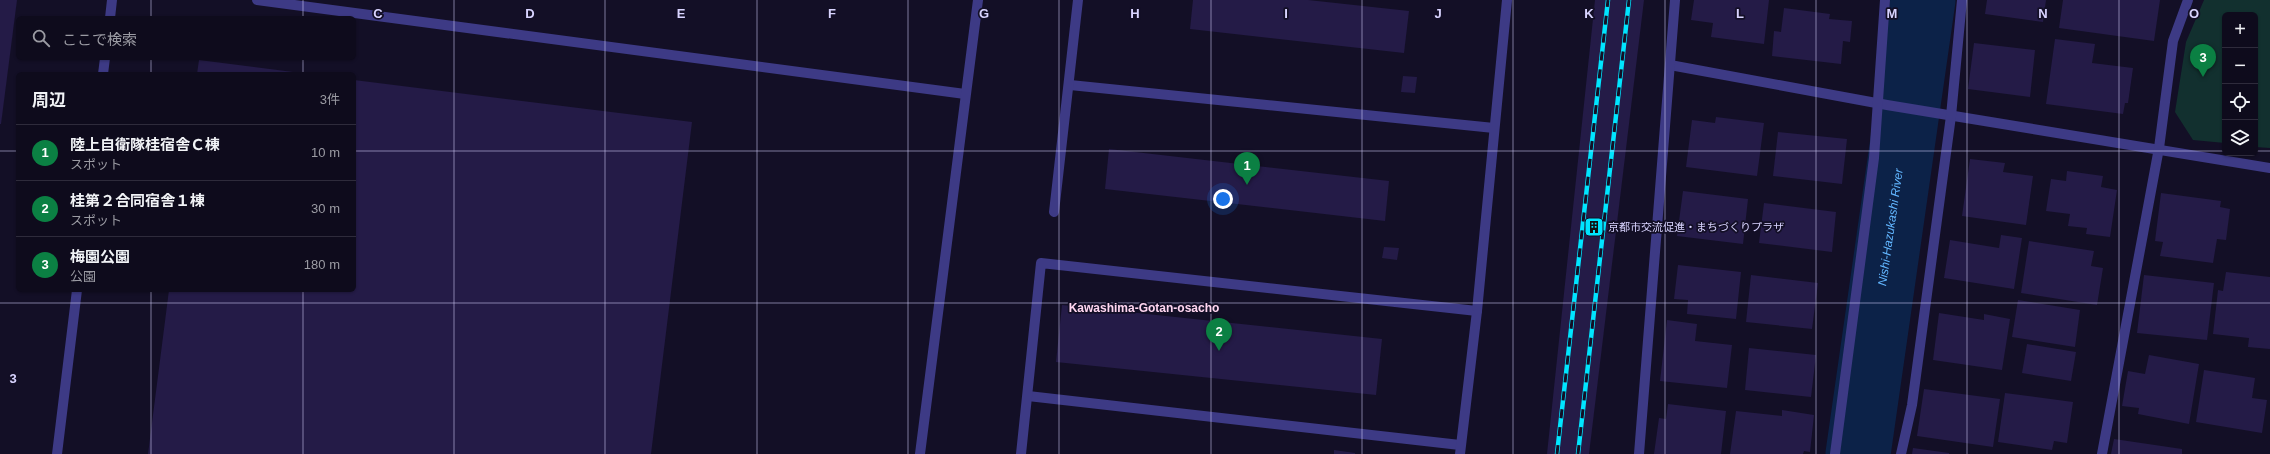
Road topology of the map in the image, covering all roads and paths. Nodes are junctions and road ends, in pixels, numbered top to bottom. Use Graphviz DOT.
graph roads {
  1 [pos="112,0"];
  2 [pos="257,0"];
  3 [pos="978,0"];
  4 [pos="1078,0"];
  5 [pos="1507,0"];
  6 [pos="1675,0"];
  7 [pos="1885,0"];
  8 [pos="1962,0"];
  9 [pos="2188,0"];
  10 [pos="110,16"];
  11 [pos="105,60"];
  12 [pos="1670,65"];
  13 [pos="103,72"];
  14 [pos="1070,85"];
  15 [pos="965,94"];
  16 [pos="1876,102"];
  17 [pos="1951,116"];
  18 [pos="1494,128"];
  19 [pos="2159,148"];
  20 [pos="2270,168"];
  21 [pos="1054,212"];
  22 [pos="76,292"];
  23 [pos="1477,311"];
  24 [pos="1028,396"];
  25 [pos="1460,449"];
  26 [pos="56,454"];
  27 [pos="920,454"];
  28 [pos="1021,454"];
  29 [pos="1639,454"];
  30 [pos="1835,454"];
  31 [pos="1901,454"];
  32 [pos="2102,454"];
  1 -- 10 [label="street"];
  2 -- 15 [label="street"];
  3 -- 15 [label="street"];
  4 -- 14 [label="street"];
  5 -- 18 [label="street"];
  6 -- 12 [label="street"];
  7 -- 16 [label="street"];
  8 -- 17 [label="street"];
  9 -- 19 [label="street"];
  11 -- 13 [label="street"];
  12 -- 16 [label="street"];
  12 -- 29 [label="street"];
  14 -- 18 [label="street"];
  14 -- 21 [label="street"];
  15 -- 27 [label="street"];
  16 -- 17 [label="street"];
  16 -- 30 [label="street"];
  17 -- 19 [label="street"];
  17 -- 31 [label="street"];
  18 -- 23 [label="street"];
  19 -- 20 [label="street"];
  19 -- 32 [label="street"];
  22 -- 26 [label="street"];
  23 -- 24 [label="street"];
  23 -- 25 [label="street"];
  24 -- 25 [label="street"];
  24 -- 28 [label="street"];
}
